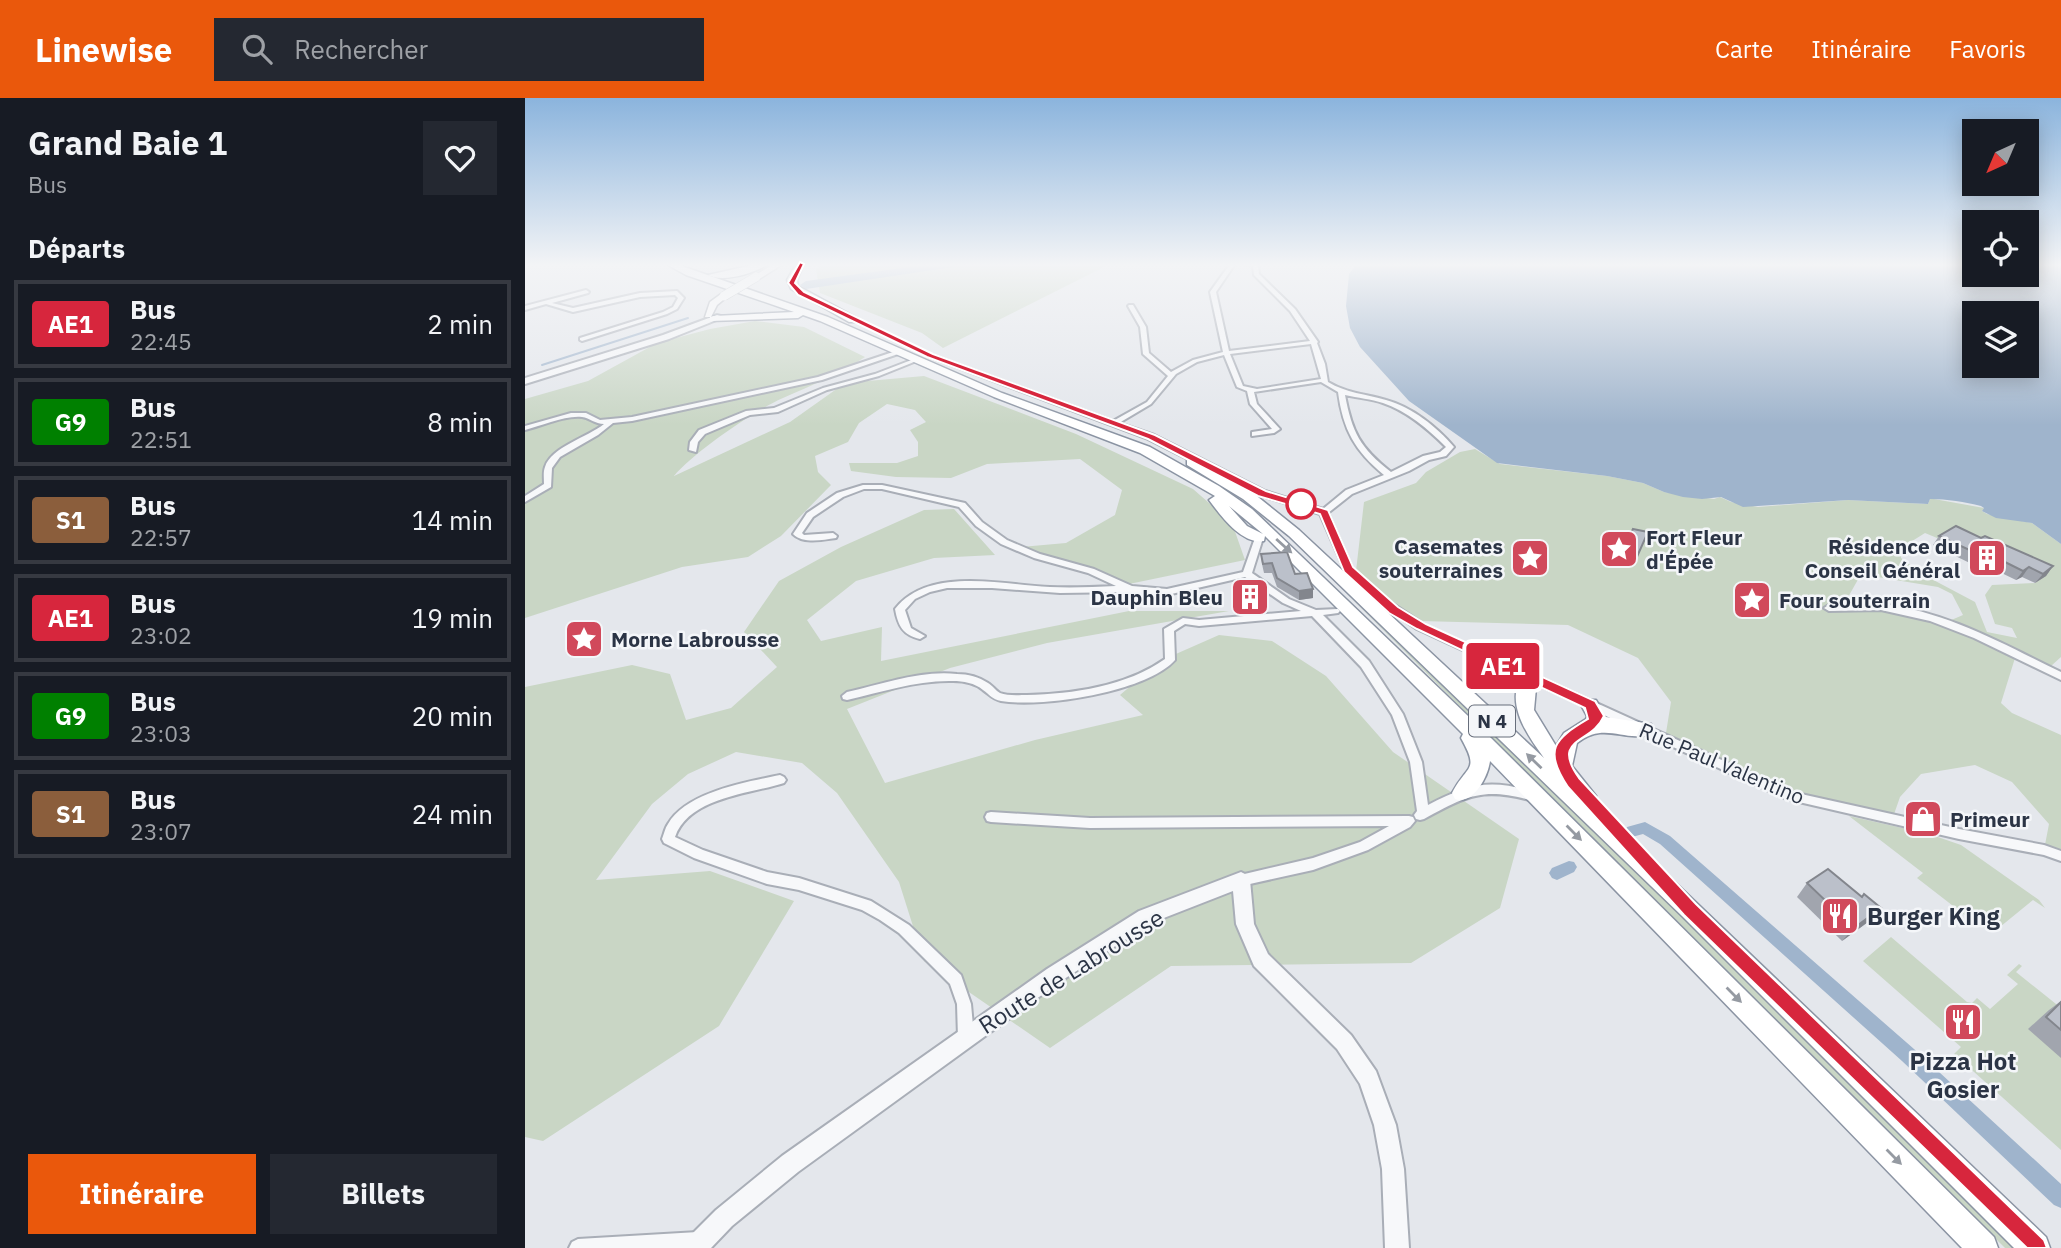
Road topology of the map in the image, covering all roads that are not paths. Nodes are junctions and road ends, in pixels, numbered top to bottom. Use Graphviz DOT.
graph roads {
  1 [pos="651,318"];
  2 [pos="712,318"];
  3 [pos="809,318"];
  4 [pos="817,318"];
  5 [pos="838,318"];
  6 [pos="849,318"];
  7 [pos="1138,318"];
  8 [pos="1218,318"];
  9 [pos="1297,318"];
  10 [pos="849,329"];
  11 [pos="871,329"];
  12 [pos="582,339"];
  13 [pos="1315,342"];
  14 [pos="899,352"];
  15 [pos="1226,353"];
  16 [pos="930,356"];
  17 [pos="916,360"];
  18 [pos="1171,376"];
  19 [pos="1324,380"];
  20 [pos="525,381"];
  21 [pos="1250,390"];
  22 [pos="1341,393"];
  23 [pos="610,422"];
  24 [pos="1114,423"];
  25 [pos="525,428"];
  26 [pos="1255,434"];
  27 [pos="693,450"];
  28 [pos="1170,463"];
  29 [pos="1388,475"];
  30 [pos="525,500"];
  31 [pos="1324,512"];
  32 [pos="1294,533"];
  33 [pos="833,536"];
  34 [pos="1259,538"];
  35 [pos="1348,569"];
  36 [pos="1247,574"];
  37 [pos="1130,589"];
  38 [pos="1829,608"];
  39 [pos="1335,611"];
  40 [pos="1315,613"];
  41 [pos="919,636"];
  42 [pos="2061,676"];
  43 [pos="1528,677"];
  44 [pos="1422,681"];
  45 [pos="847,696"];
  46 [pos="1590,705"];
  47 [pos="1450,709"];
  48 [pos="1586,726"];
  49 [pos="1644,729"];
  50 [pos="1562,766"];
  51 [pos="779,780"];
  52 [pos="1462,793"];
  53 [pos="1538,797"];
  54 [pos="1423,813"];
  55 [pos="991,817"];
  56 [pos="1409,821"];
  57 [pos="2061,856"];
  58 [pos="1241,880"];
  59 [pos="1690,909"];
  60 [pos="966,1037"];
  61 [pos="697,1244"];
  62 [pos="579,1248"];
  63 [pos="1397,1248"];
  64 [pos="1983,1248"];
  65 [pos="2035,1248"];
  1 -- 12 [label="street"];
  2 -- 20 [label="street"];
  3 -- 10 [label="highway"];
  4 -- 10 [label="highway, N 4"];
  5 -- 11 [label="highway, N 4"];
  6 -- 11 [label="highway"];
  7 -- 18 [label="street"];
  8 -- 15 [label="street"];
  9 -- 13 [label="street"];
  10 -- 14 [label="highway, N 4"];
  11 -- 16 [label="highway, N 4"];
  13 -- 15 [label="street"];
  13 -- 19 [label="street"];
  14 -- 17 [label="highway, N 4"];
  14 -- 23 [label="street"];
  15 -- 18 [label="street"];
  15 -- 21 [label="street"];
  16 -- 24 [label="street"];
  16 -- 32 [label="highway, N 4"];
  17 -- 27 [label="street"];
  17 -- 28 [label="highway, N 4"];
  18 -- 24 [label="street"];
  19 -- 21 [label="street"];
  19 -- 22 [label="street"];
  21 -- 26 [label="street"];
  22 -- 29 [label="street"];
  22 -- 29 [label="street"];
  23 -- 25 [label="street"];
  23 -- 30 [label="street"];
  24 -- 31 [label="street"];
  28 -- 34 [label="highway"];
  28 -- 44 [label="highway, N 4, one-way"];
  29 -- 31 [label="street"];
  31 -- 35 [label="street"];
  32 -- 35 [label="highway"];
  59 -- 32 [label="highway, N 4, one-way"];
  33 -- 37 [label="street"];
  34 -- 36 [label="street"];
  35 -- 43 [label="street, Rue Paul Valentino"];
  36 -- 37 [label="street"];
  36 -- 40 [label="street"];
  37 -- 41 [label="street"];
  38 -- 42 [label="street"];
  39 -- 40 [label="street"];
  39 -- 44 [label="highway"];
  40 -- 45 [label="street"];
  40 -- 54 [label="street"];
  43 -- 46 [label="street, Rue Paul Valentino"];
  43 -- 50 [label="highway"];
  44 -- 47 [label="highway, N 4"];
  46 -- 48 [label="highway"];
  46 -- 49 [label="street, Rue Paul Valentino"];
  47 -- 52 [label="highway"];
  47 -- 53 [label="highway, N 4"];
  48 -- 49 [label="highway"];
  48 -- 50 [label="highway"];
  49 -- 57 [label="street, Rue Paul Valentino"];
  50 -- 59 [label="highway"];
  51 -- 60 [label="street"];
  52 -- 53 [label="street, Route de Labrousse"];
  52 -- 54 [label="street, Route de Labrousse"];
  53 -- 64 [label="highway, N 4, one-way"];
  54 -- 56 [label="street, Route de Labrousse"];
  55 -- 56 [label="street"];
  56 -- 58 [label="street, Route de Labrousse"];
  58 -- 60 [label="street, Route de Labrousse"];
  58 -- 63 [label="street"];
  59 -- 65 [label="highway, N 4"];
  60 -- 61 [label="street, Route de Labrousse"];
  61 -- 62 [label="street"];
}
